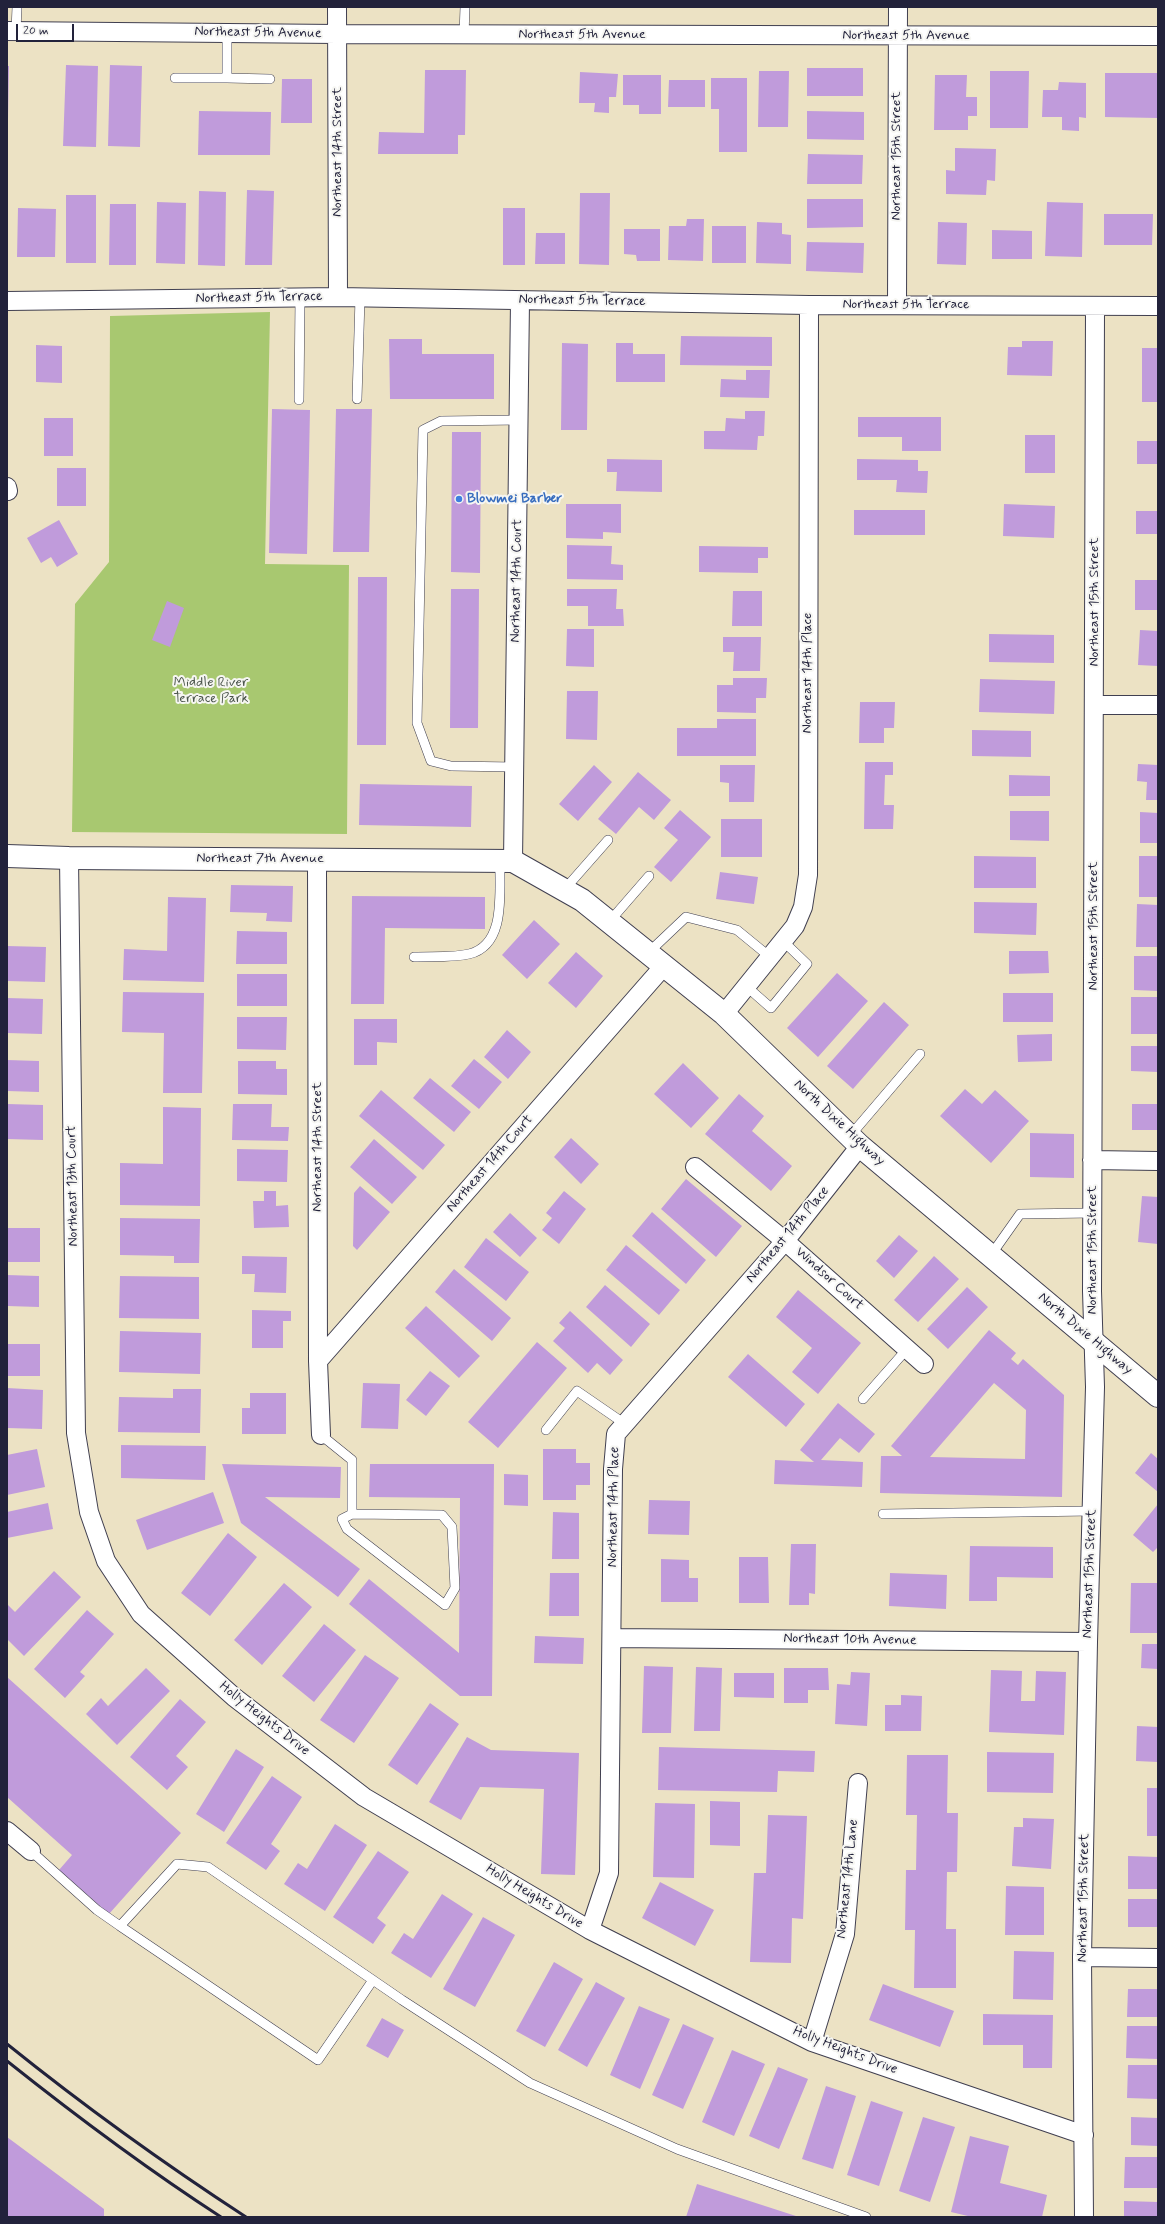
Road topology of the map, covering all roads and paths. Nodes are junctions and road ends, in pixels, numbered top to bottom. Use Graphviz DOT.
graph roads {
  1 [pos="17,7"];
  2 [pos="337,7"];
  3 [pos="465,7"];
  4 [pos="898,7"];
  5 [pos="12,31"];
  6 [pos="227,33"];
  7 [pos="337,34"];
  8 [pos="464,35"];
  9 [pos="898,36"];
  10 [pos="1158,36"];
  11 [pos="175,78"];
  12 [pos="227,78"];
  13 [pos="270,79"];
  14 [pos="338,297"];
  15 [pos="300,298"];
  16 [pos="360,298"];
  17 [pos="7,301"];
  18 [pos="520,301"];
  19 [pos="809,305"];
  20 [pos="897,305"];
  21 [pos="1158,306"];
  22 [pos="1095,307"];
  23 [pos="357,399"];
  24 [pos="299,400"];
  25 [pos="519,420"];
  26 [pos="1095,705"];
  27 [pos="1158,705"];
  28 [pos="514,767"];
  29 [pos="608,840"];
  30 [pos="7,856"];
  31 [pos="70,858"];
  32 [pos="317,859"];
  33 [pos="507,861"];
  34 [pos="649,876"];
  35 [pos="564,890"];
  36 [pos="609,922"];
  37 [pos="783,941"];
  38 [pos="414,957"];
  39 [pos="770,957"];
  40 [pos="655,960"];
  41 [pos="746,986"];
  42 [pos="724,1014"];
  43 [pos="920,1054"];
  44 [pos="855,1141"];
  45 [pos="1092,1160"];
  46 [pos="1158,1162"];
  47 [pos="695,1167"];
  48 [pos="1092,1213"];
  49 [pos="785,1241"];
  50 [pos="991,1255"];
  51 [pos="1093,1340"];
  52 [pos="907,1349"];
  53 [pos="318,1361"];
  54 [pos="924,1364"];
  55 [pos="1158,1396"];
  56 [pos="863,1399"];
  57 [pos="625,1424"];
  58 [pos="546,1430"];
  59 [pos="321,1435"];
  60 [pos="1091,1511"];
  61 [pos="89,1512"];
  62 [pos="352,1514"];
  63 [pos="883,1514"];
  64 [pos="612,1638"];
  65 [pos="1088,1642"];
  66 [pos="858,1783"];
  67 [pos="7,1830"];
  68 [pos="31,1851"];
  69 [pos="120,1926"];
  70 [pos="590,1930"];
  71 [pos="1082,1957"];
  72 [pos="1158,1958"];
  73 [pos="373,1980"];
  74 [pos="812,2042"];
  75 [pos="1084,2135"];
  76 [pos="866,2217"];
  77 [pos="1084,2217"];
  1 -- 5 [label="lane"];
  2 -- 7 [label="street, Northeast 14th Street"];
  3 -- 8 [label="lane"];
  4 -- 9 [label="street, Northeast 15th Street"];
  5 -- 6 [label="street, Northeast 5th Avenue"];
  6 -- 7 [label="street, Northeast 5th Avenue"];
  6 -- 12 [label="lane"];
  7 -- 8 [label="street, Northeast 5th Avenue"];
  7 -- 14 [label="street, Northeast 14th Street"];
  8 -- 9 [label="street, Northeast 5th Avenue"];
  9 -- 10 [label="street, Northeast 5th Avenue"];
  9 -- 20 [label="street, Northeast 15th Street"];
  11 -- 12 [label="lane"];
  12 -- 13 [label="lane"];
  14 -- 15 [label="street, Northeast 5th Terrace"];
  14 -- 16 [label="street, Northeast 5th Terrace"];
  15 -- 17 [label="street, Northeast 5th Terrace"];
  15 -- 24 [label="lane"];
  16 -- 18 [label="street, Northeast 5th Terrace"];
  16 -- 23 [label="lane"];
  18 -- 19 [label="street, Northeast 5th Terrace"];
  18 -- 25 [label="street, Northeast 14th Court"];
  19 -- 20 [label="street, Northeast 5th Terrace"];
  19 -- 37 [label="street, Northeast 14th Place"];
  20 -- 22 [label="street, Northeast 5th Terrace"];
  21 -- 22 [label="street, Northeast 5th Terrace"];
  22 -- 26 [label="street, Northeast 15th Street"];
  25 -- 28 [label="street, Northeast 14th Court"];
  25 -- 28 [label="lane"];
  26 -- 27 [label="street"];
  26 -- 45 [label="street, Northeast 15th Street"];
  28 -- 33 [label="street, Northeast 14th Court"];
  29 -- 35 [label="lane"];
  30 -- 31 [label="street, Northeast 7th Avenue"];
  31 -- 32 [label="street, Northeast 7th Avenue"];
  31 -- 61 [label="street, Northeast 13th Court"];
  32 -- 33 [label="street, Northeast 7th Avenue"];
  32 -- 53 [label="street, Northeast 14th Street"];
  33 -- 35 [label="street, North Dixie Highway"];
  33 -- 38 [label="lane"];
  34 -- 36 [label="lane"];
  35 -- 36 [label="street, North Dixie Highway"];
  36 -- 40 [label="street, North Dixie Highway"];
  37 -- 39 [label="street, Northeast 14th Place"];
  37 -- 41 [label="lane"];
  39 -- 40 [label="lane"];
  39 -- 41 [label="street, Northeast 14th Place"];
  40 -- 42 [label="street, North Dixie Highway"];
  40 -- 53 [label="street, Northeast 14th Court"];
  41 -- 42 [label="street, Northeast 14th Place"];
  42 -- 44 [label="street, North Dixie Highway"];
  43 -- 44 [label="lane"];
  44 -- 49 [label="street, Northeast 14th Place"];
  44 -- 50 [label="street, North Dixie Highway"];
  45 -- 46 [label="street"];
  45 -- 48 [label="street, Northeast 15th Street"];
  47 -- 49 [label="street, Windsor Court"];
  48 -- 50 [label="lane"];
  48 -- 51 [label="street, Northeast 15th Street"];
  49 -- 52 [label="street, Windsor Court"];
  49 -- 57 [label="street, Northeast 14th Place"];
  50 -- 51 [label="street, North Dixie Highway"];
  51 -- 55 [label="street, North Dixie Highway"];
  51 -- 60 [label="street, Northeast 15th Street"];
  52 -- 54 [label="street, Windsor Court"];
  52 -- 56 [label="lane"];
  53 -- 59 [label="street, Northeast 14th Street"];
  57 -- 58 [label="lane"];
  57 -- 64 [label="street, Northeast 14th Place"];
  59 -- 62 [label="lane"];
  60 -- 63 [label="lane"];
  60 -- 65 [label="street, Northeast 15th Street"];
  61 -- 70 [label="street, Holly Heights Drive"];
  62 -- 62 [label="lane"];
  64 -- 65 [label="street, Northeast 10th Avenue"];
  64 -- 70 [label="street, Northeast 14th Place"];
  65 -- 71 [label="street, Northeast 15th Street"];
  66 -- 74 [label="street, Northeast 14th Lane"];
  67 -- 68 [label="street"];
  68 -- 69 [label="lane"];
  69 -- 73 [label="lane"];
  69 -- 73 [label="lane"];
  70 -- 74 [label="street, Holly Heights Drive"];
  71 -- 72 [label="street"];
  71 -- 75 [label="street, Northeast 15th Street"];
  73 -- 76 [label="lane"];
  74 -- 75 [label="street, Holly Heights Drive"];
  75 -- 77 [label="street, Northeast 15th Street"];
}
